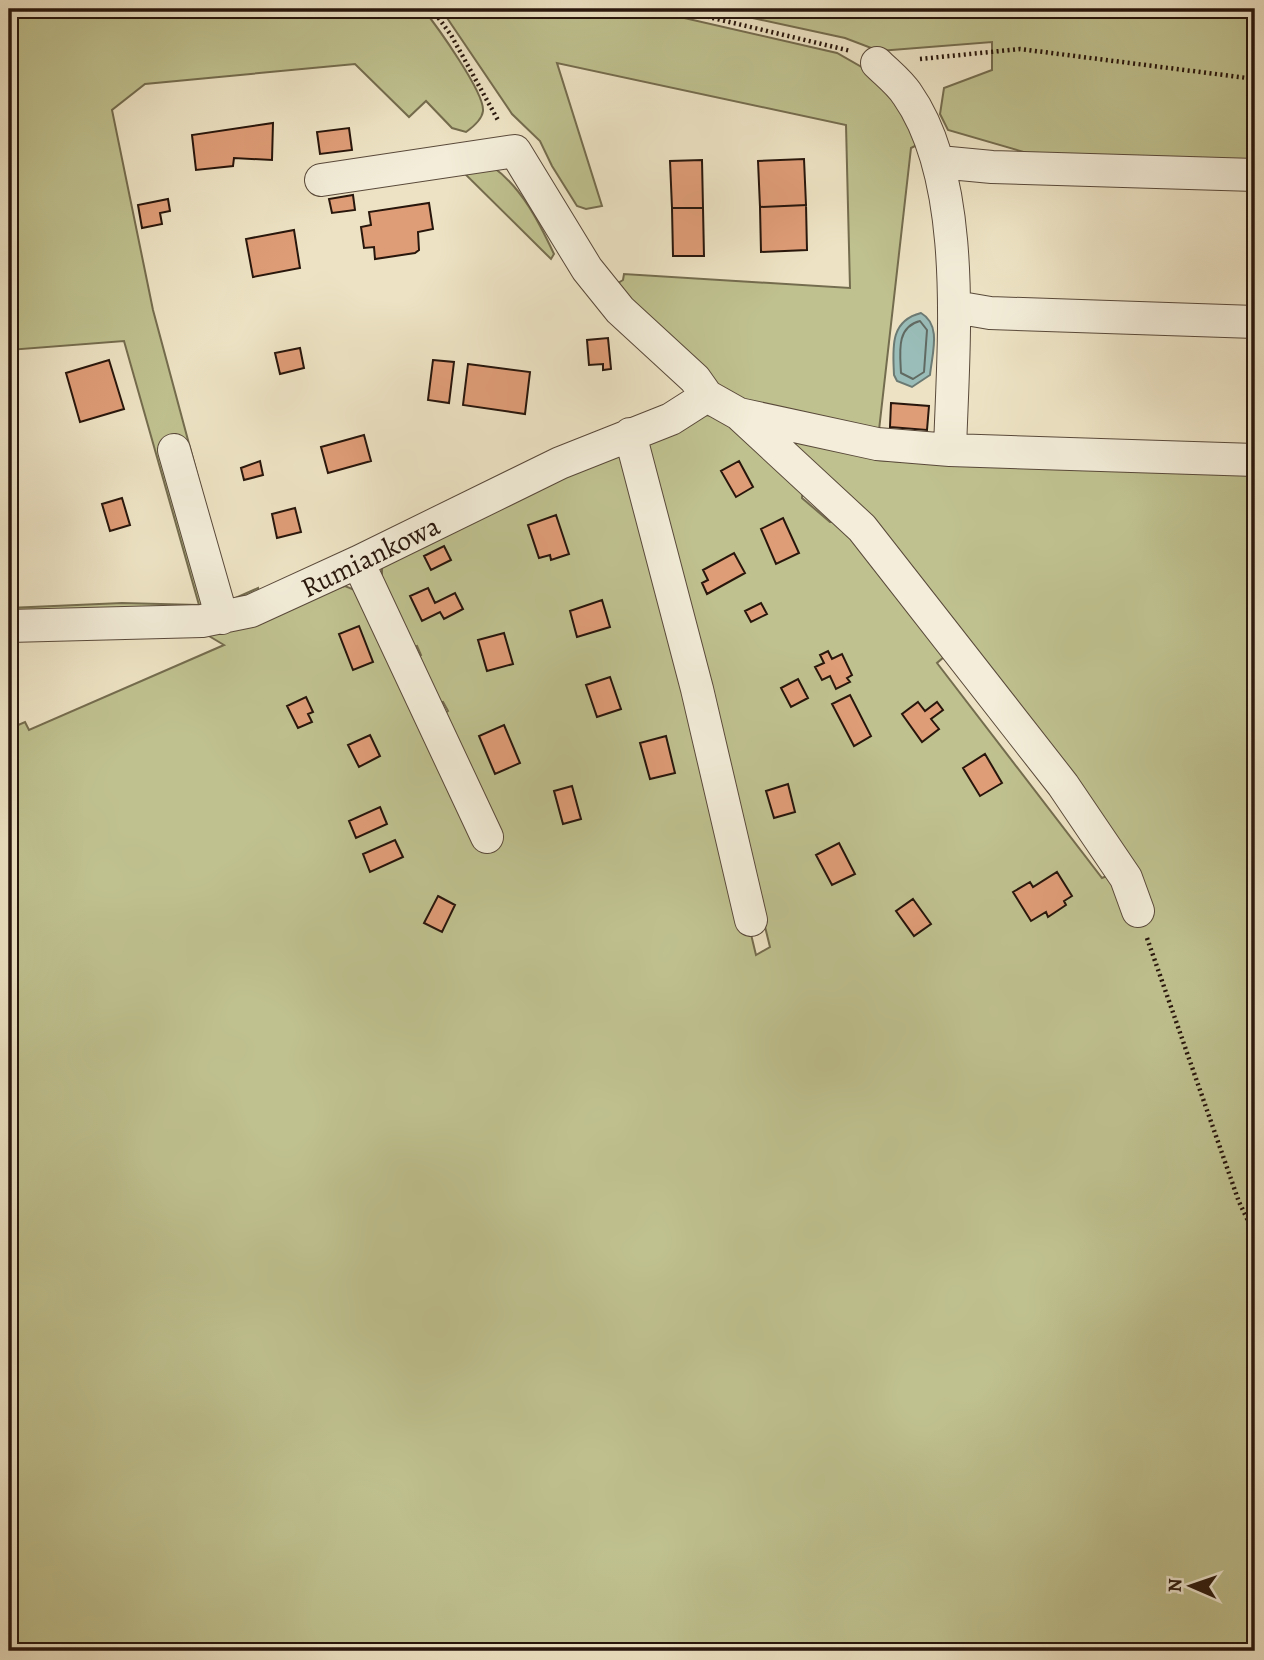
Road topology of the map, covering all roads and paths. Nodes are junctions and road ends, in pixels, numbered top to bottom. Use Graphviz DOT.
graph roads {
  1 [pos="432,9"];
  2 [pos="675,9"];
  3 [pos="877,63"];
  4 [pos="1255,79"];
  5 [pos="515,151"];
  6 [pos="939,162"];
  7 [pos="1255,175"];
  8 [pos="321,180"];
  9 [pos="955,307"];
  10 [pos="1255,321"];
  11 [pos="707,396"];
  12 [pos="738,414"];
  13 [pos="630,434"];
  14 [pos="174,450"];
  15 [pos="950,450"];
  16 [pos="1255,460"];
  17 [pos="358,562"];
  18 [pos="222,618"];
  19 [pos="9,626"];
  20 [pos="487,837"];
  21 [pos="1138,911"];
  22 [pos="751,920"];
  23 [pos="1255,1235"];
  1 -- 5 [label="path"];
  2 -- 3 [label="path"];
  3 -- 4 [label="path"];
  3 -- 6 [label="street"];
  5 -- 8 [label="street"];
  5 -- 11 [label="street"];
  6 -- 7 [label="street"];
  6 -- 9 [label="street"];
  9 -- 10 [label="street"];
  9 -- 15 [label="street"];
  11 -- 12 [label="street"];
  11 -- 13 [label="street, Rumiankowa"];
  12 -- 15 [label="street"];
  12 -- 21 [label="street"];
  13 -- 17 [label="street, Rumiankowa"];
  13 -- 22 [label="street"];
  14 -- 18 [label="street"];
  15 -- 16 [label="street"];
  17 -- 18 [label="street, Rumiankowa"];
  17 -- 20 [label="street"];
  18 -- 19 [label="street, Rumiankowa"];
  21 -- 23 [label="path"];
}
